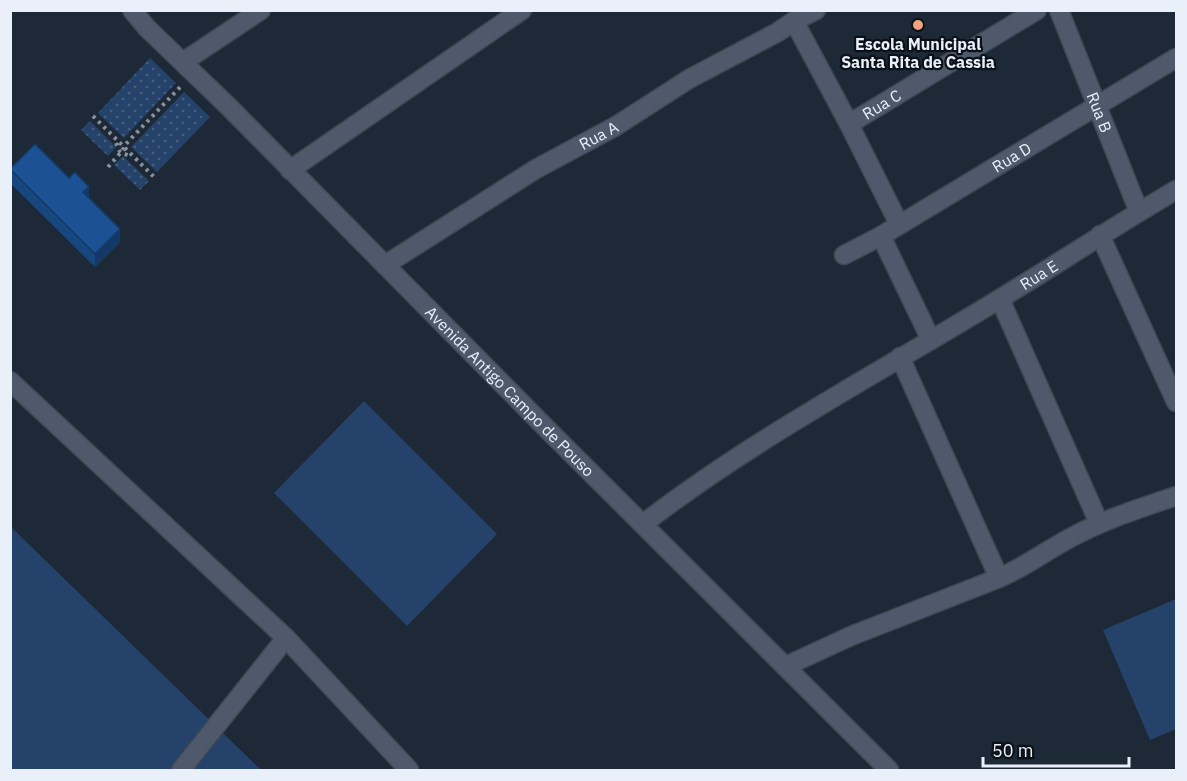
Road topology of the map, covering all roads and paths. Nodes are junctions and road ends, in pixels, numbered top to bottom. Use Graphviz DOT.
graph roads {
  1 [pos="132,10"];
  2 [pos="261,10"];
  3 [pos="522,10"];
  4 [pos="816,10"];
  5 [pos="1037,10"];
  6 [pos="1059,10"];
  7 [pos="794,21"];
  8 [pos="1176,58"];
  9 [pos="188,68"];
  10 [pos="1098,107"];
  11 [pos="93,116"];
  12 [pos="849,124"];
  13 [pos="124,146"];
  14 [pos="120,152"];
  15 [pos="108,167"];
  16 [pos="290,170"];
  17 [pos="156,179"];
  18 [pos="1176,190"];
  19 [pos="1139,212"];
  20 [pos="899,224"];
  21 [pos="1100,235"];
  22 [pos="880,236"];
  23 [pos="844,255"];
  24 [pos="385,265"];
  25 [pos="1000,299"];
  26 [pos="931,340"];
  27 [pos="900,357"];
  28 [pos="10,381"];
  29 [pos="1176,402"];
  30 [pos="1176,496"];
  31 [pos="643,524"];
  32 [pos="1100,524"];
  33 [pos="999,578"];
  34 [pos="286,638"];
  35 [pos="786,666"];
  36 [pos="181,771"];
  37 [pos="409,771"];
  38 [pos="889,771"];
  1 -- 9 [label="street, Avenida Antigo Campo de Pouso"];
  2 -- 9 [label="street"];
  3 -- 16 [label="street"];
  4 -- 7 [label="street, Rua A"];
  5 -- 12 [label="street, Rua C"];
  6 -- 10 [label="street, Rua B"];
  7 -- 12 [label="street"];
  7 -- 24 [label="street, Rua A"];
  8 -- 10 [label="street, Rua D"];
  9 -- 13 [label="path"];
  9 -- 16 [label="street, Avenida Antigo Campo de Pouso"];
  10 -- 19 [label="street, Rua B"];
  10 -- 20 [label="street, Rua D"];
  11 -- 13 [label="path"];
  12 -- 20 [label="street"];
  13 -- 14 [label="path"];
  13 -- 14 [label="path"];
  13 -- 14 [label="path"];
  13 -- 17 [label="path"];
  14 -- 15 [label="path"];
  16 -- 24 [label="street, Avenida Antigo Campo de Pouso"];
  18 -- 19 [label="street, Rua E"];
  19 -- 21 [label="street, Rua E"];
  20 -- 22 [label="street, Rua D"];
  21 -- 25 [label="street, Rua E"];
  21 -- 29 [label="street"];
  22 -- 23 [label="street, Rua D"];
  22 -- 26 [label="street"];
  24 -- 31 [label="street, Avenida Antigo Campo de Pouso"];
  25 -- 26 [label="street, Rua E"];
  25 -- 32 [label="street"];
  26 -- 27 [label="street, Rua E"];
  27 -- 31 [label="street, Rua E"];
  27 -- 33 [label="street"];
  28 -- 34 [label="street"];
  30 -- 32 [label="street"];
  31 -- 35 [label="street, Avenida Antigo Campo de Pouso"];
  32 -- 33 [label="street"];
  33 -- 35 [label="street"];
  34 -- 36 [label="street"];
  34 -- 37 [label="street"];
  35 -- 38 [label="street, Avenida Antigo Campo de Pouso"];
}
